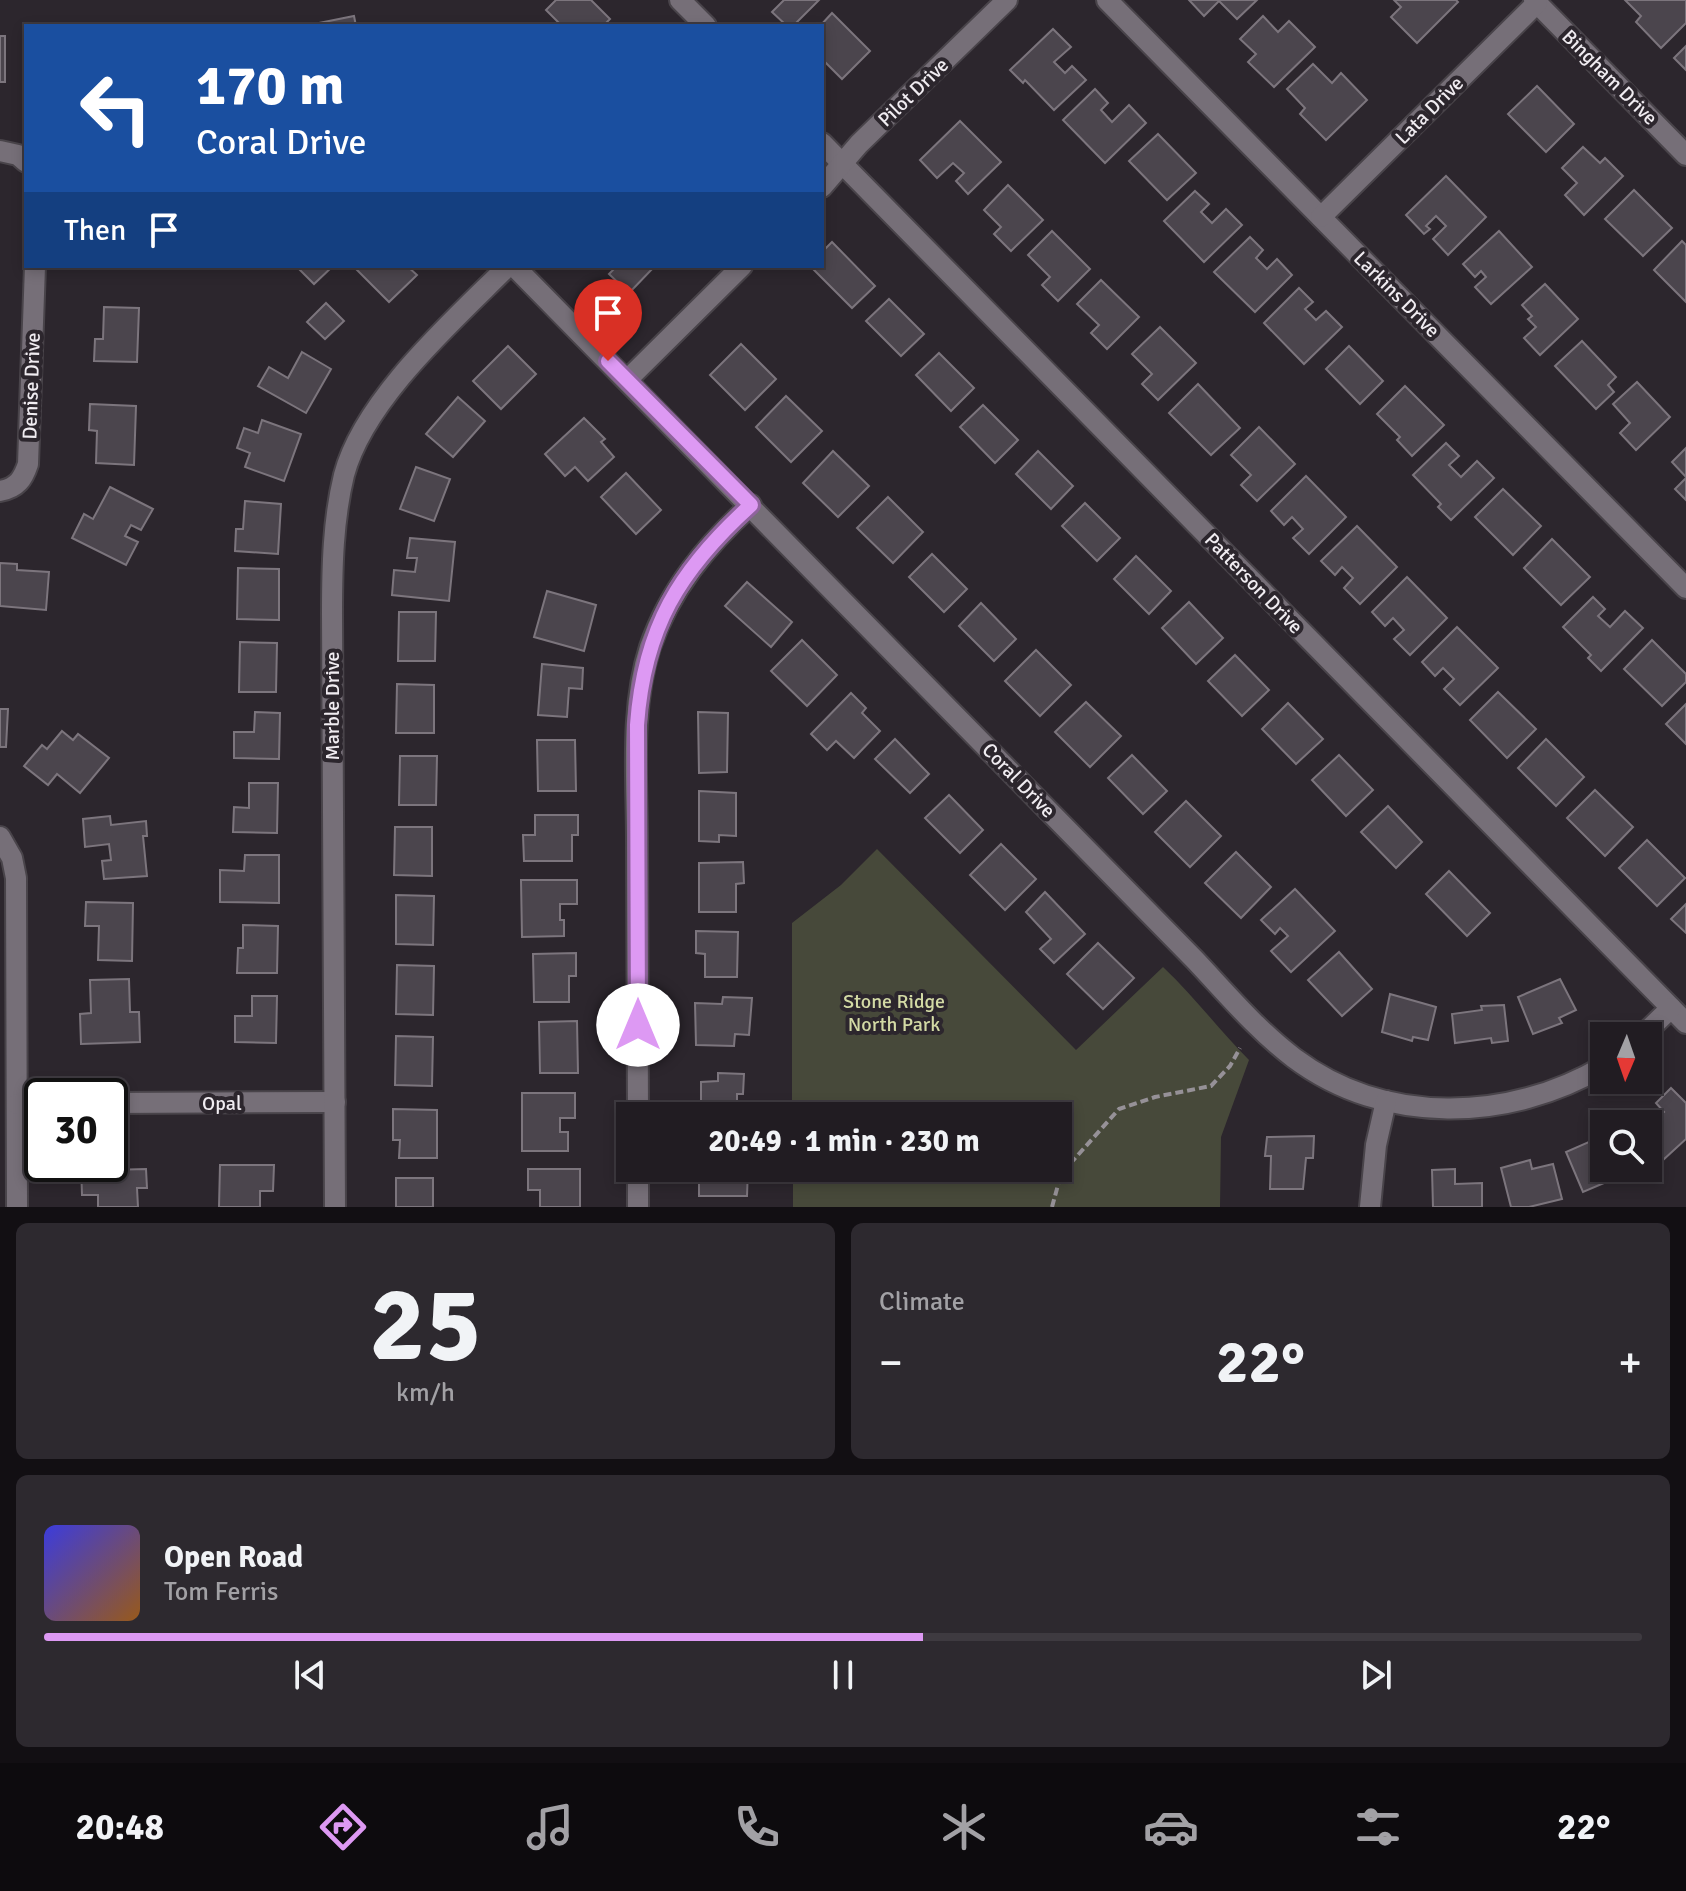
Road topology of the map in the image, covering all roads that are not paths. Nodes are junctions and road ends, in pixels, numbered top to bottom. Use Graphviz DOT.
graph roads {
  1 [pos="680,0"];
  2 [pos="1007,0"];
  3 [pos="1107,0"];
  4 [pos="1536,2"];
  5 [pos="704,24"];
  6 [pos="824,145"];
  7 [pos="0,151"];
  8 [pos="1686,155"];
  9 [pos="24,160"];
  10 [pos="842,164"];
  11 [pos="824,185"];
  12 [pos="1321,217"];
  13 [pos="35,268"];
  14 [pos="506,268"];
  15 [pos="516,268"];
  16 [pos="740,268"];
  17 [pos="627,380"];
  18 [pos="0,491"];
  19 [pos="751,505"];
  20 [pos="1686,588"];
  21 [pos="0,837"];
  22 [pos="1671,1008"];
  23 [pos="1656,1022"];
  24 [pos="1686,1023"];
  25 [pos="1590,1073"];
  26 [pos="1386,1101"];
  27 [pos="335,1102"];
  28 [pos="638,1102"];
  29 [pos="128,1103"];
  30 [pos="17,1104"];
  31 [pos="24,1104"];
  32 [pos="638,1182"];
  33 [pos="17,1207"];
  34 [pos="335,1207"];
  35 [pos="638,1207"];
  36 [pos="1370,1207"];
  1 -- 5 [label="street"];
  2 -- 10 [label="street, Pilot Drive"];
  3 -- 12 [label="street, Larkins Drive"];
  4 -- 8 [label="street, Bingham Drive"];
  4 -- 12 [label="street, Lata Drive"];
  6 -- 10 [label="street, Patterson Drive"];
  7 -- 9 [label="street"];
  10 -- 11 [label="street, Pilot Drive"];
  10 -- 22 [label="street, Patterson Drive"];
  12 -- 20 [label="street, Larkins Drive"];
  13 -- 18 [label="street, Denise Drive"];
  14 -- 27 [label="street, Marble Drive"];
  15 -- 17 [label="street, Coral Drive"];
  16 -- 17 [label="street"];
  17 -- 19 [label="street, Coral Drive"];
  19 -- 26 [label="street, Coral Drive"];
  19 -- 28 [label="street"];
  21 -- 30 [label="street"];
  22 -- 23 [label="street"];
  22 -- 24 [label="street, Patterson Drive"];
  25 -- 26 [label="street, Coral Drive"];
  26 -- 36 [label="street"];
  27 -- 29 [label="street, Opal"];
  27 -- 34 [label="street, Marble Drive"];
  30 -- 31 [label="street"];
  30 -- 33 [label="street"];
  32 -- 35 [label="street"];
}
